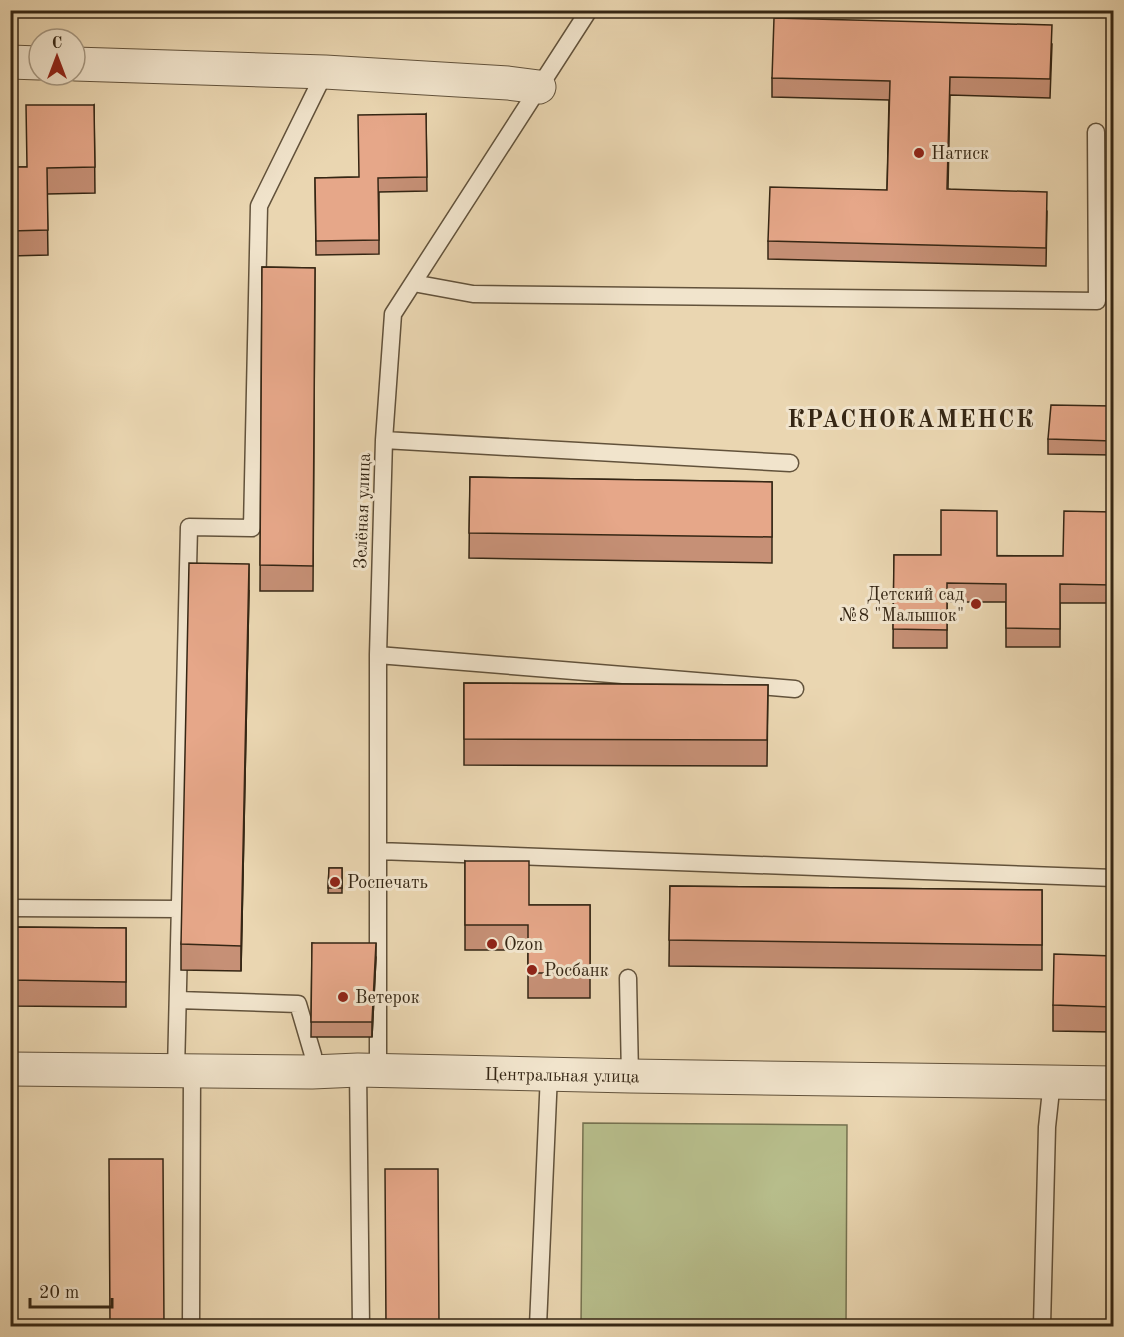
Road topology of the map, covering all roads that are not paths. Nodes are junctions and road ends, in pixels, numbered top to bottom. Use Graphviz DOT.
graph roads {
  1 [pos="589,10"];
  2 [pos="10,62"];
  3 [pos="27,63"];
  4 [pos="87,64"];
  5 [pos="325,72"];
  6 [pos="539,87"];
  7 [pos="1096,132"];
  8 [pos="413,283"];
  9 [pos="384,440"];
  10 [pos="789,463"];
  11 [pos="378,655"];
  12 [pos="795,689"];
  13 [pos="378,851"];
  14 [pos="1113,878"];
  15 [pos="10,908"];
  16 [pos="180,909"];
  17 [pos="628,978"];
  18 [pos="178,1000"];
  19 [pos="10,1069"];
  20 [pos="368,1071"];
  21 [pos="184,1072"];
  22 [pos="312,1072"];
  23 [pos="549,1074"];
  24 [pos="630,1076"];
  25 [pos="1052,1081"];
  26 [pos="1113,1083"];
  27 [pos="191,1326"];
  28 [pos="361,1326"];
  29 [pos="538,1326"];
  30 [pos="1042,1326"];
  1 -- 6 [label="lane, Зелёная улица"];
  2 -- 3 [label="street"];
  4 -- 5 [label="street"];
  5 -- 6 [label="street"];
  5 -- 16 [label="lane"];
  6 -- 8 [label="lane, Зелёная улица"];
  7 -- 8 [label="lane"];
  8 -- 9 [label="lane, Зелёная улица"];
  9 -- 10 [label="lane"];
  9 -- 11 [label="lane, Зелёная улица"];
  11 -- 12 [label="lane"];
  11 -- 13 [label="lane, Зелёная улица"];
  13 -- 14 [label="lane"];
  13 -- 20 [label="lane, Зелёная улица"];
  15 -- 16 [label="lane"];
  16 -- 18 [label="lane"];
  17 -- 24 [label="lane"];
  18 -- 21 [label="lane"];
  18 -- 22 [label="lane"];
  19 -- 21 [label="street, Центральная улица"];
  20 -- 22 [label="street, Центральная улица"];
  20 -- 23 [label="street, Центральная улица"];
  20 -- 28 [label="lane, Зелёная улица"];
  21 -- 22 [label="street, Центральная улица"];
  21 -- 27 [label="lane"];
  23 -- 24 [label="street, Центральная улица"];
  23 -- 29 [label="lane"];
  24 -- 25 [label="street, Центральная улица"];
  25 -- 26 [label="street, Центральная улица"];
  25 -- 30 [label="lane"];
}
